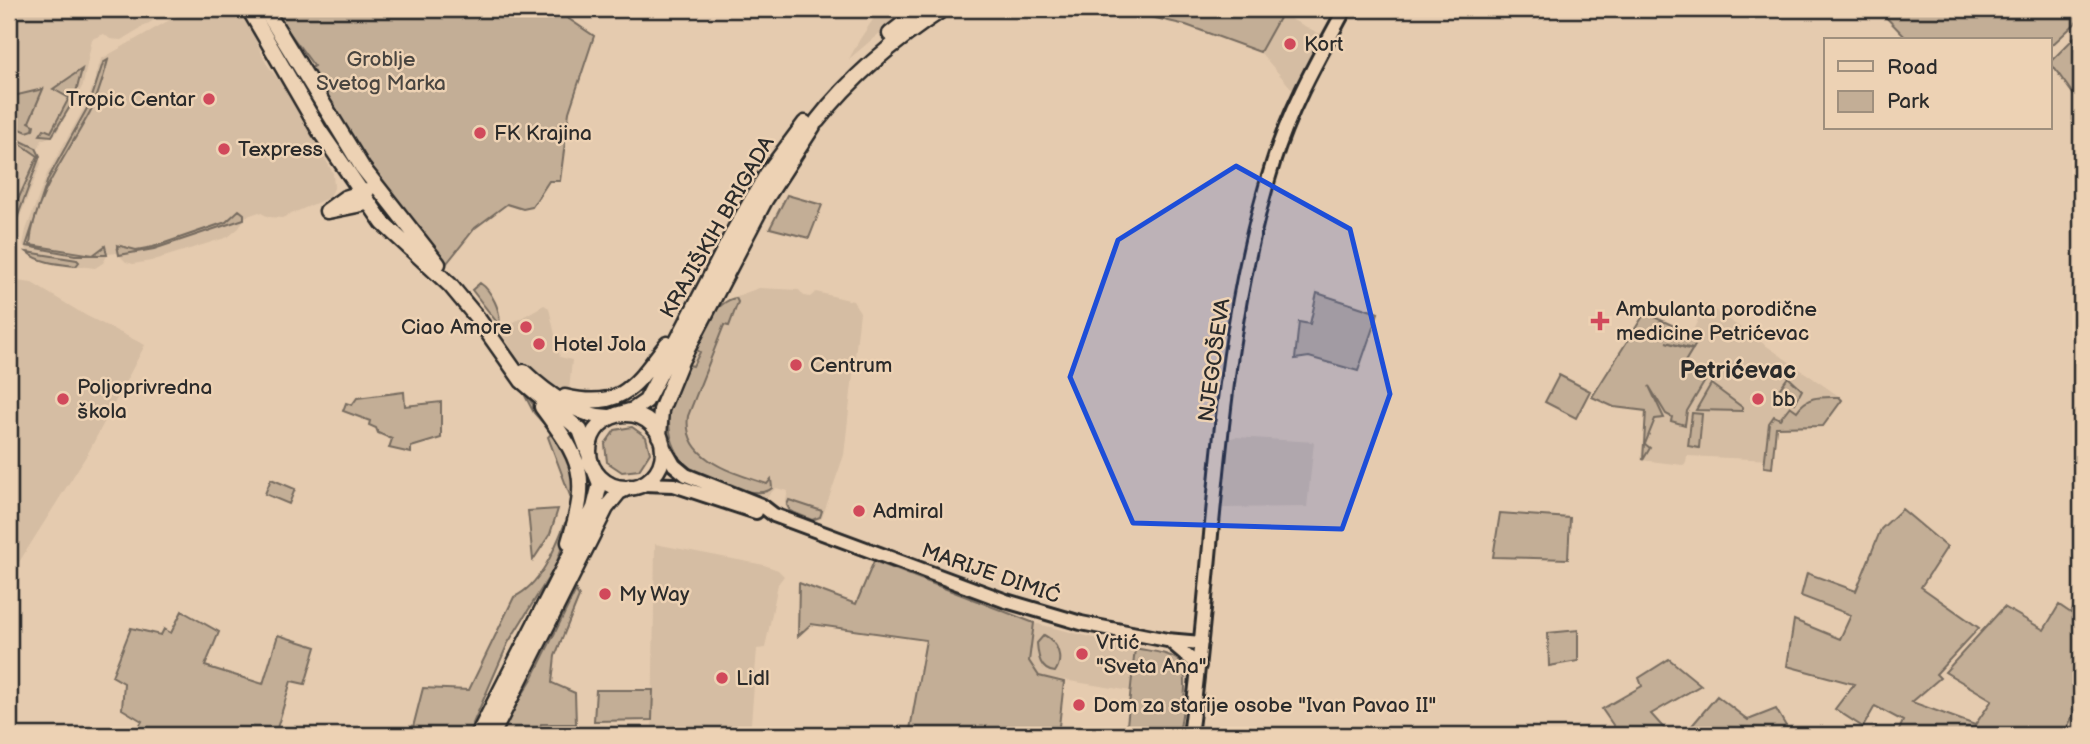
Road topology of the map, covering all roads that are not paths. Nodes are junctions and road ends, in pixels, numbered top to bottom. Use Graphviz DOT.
graph roads {
  1 [pos="248,9"];
  2 [pos="265,9"];
  3 [pos="922,9"];
  4 [pos="943,9"];
  5 [pos="1345,9"];
  6 [pos="811,122"];
  7 [pos="339,163"];
  8 [pos="379,190"];
  9 [pos="364,198"];
  10 [pos="683,324"];
  11 [pos="522,381"];
  12 [pos="549,392"];
  13 [pos="614,416"];
  14 [pos="661,440"];
  15 [pos="589,454"];
  16 [pos="594,470"];
  17 [pos="636,486"];
  18 [pos="774,515"];
  19 [pos="559,575"];
  20 [pos="1167,640"];
  21 [pos="1201,643"];
  22 [pos="1199,666"];
  23 [pos="478,735"];
  24 [pos="492,735"];
  25 [pos="1190,735"];
  1 -- 7 [label="main road"];
  2 -- 8 [label="main road"];
  3 -- 6 [label="main road, KRAJIŠKIH BRIGADA"];
  4 -- 6 [label="main road, KRAJIŠKIH BRIGADA"];
  5 -- 21 [label="street, NJEGOŠEVA"];
  6 -- 10 [label="main road, KRAJIŠKIH BRIGADA"];
  6 -- 14 [label="main road, KRAJIŠKIH BRIGADA"];
  7 -- 9 [label="main road"];
  7 -- 9 [label="main road"];
  8 -- 9 [label="main road"];
  8 -- 12 [label="main road"];
  9 -- 11 [label="main road"];
  10 -- 12 [label="main road"];
  10 -- 13 [label="main road, KRAJIŠKIH BRIGADA"];
  11 -- 15 [label="main road"];
  11 -- 19 [label="main road"];
  12 -- 13 [label="main road"];
  13 -- 14 [label="main road"];
  13 -- 15 [label="main road"];
  14 -- 17 [label="main road"];
  14 -- 18 [label="street, MARIJE DIMIĆ"];
  15 -- 16 [label="main road"];
  16 -- 17 [label="main road"];
  16 -- 19 [label="main road"];
  17 -- 18 [label="street, MARIJE DIMIĆ"];
  17 -- 24 [label="main road"];
  18 -- 20 [label="street, MARIJE DIMIĆ"];
  19 -- 23 [label="main road"];
  20 -- 21 [label="street, MARIJE DIMIĆ"];
  20 -- 22 [label="street"];
  21 -- 22 [label="street, NJEGOŠEVA"];
  22 -- 25 [label="street, NJEGOŠEVA"];
}
